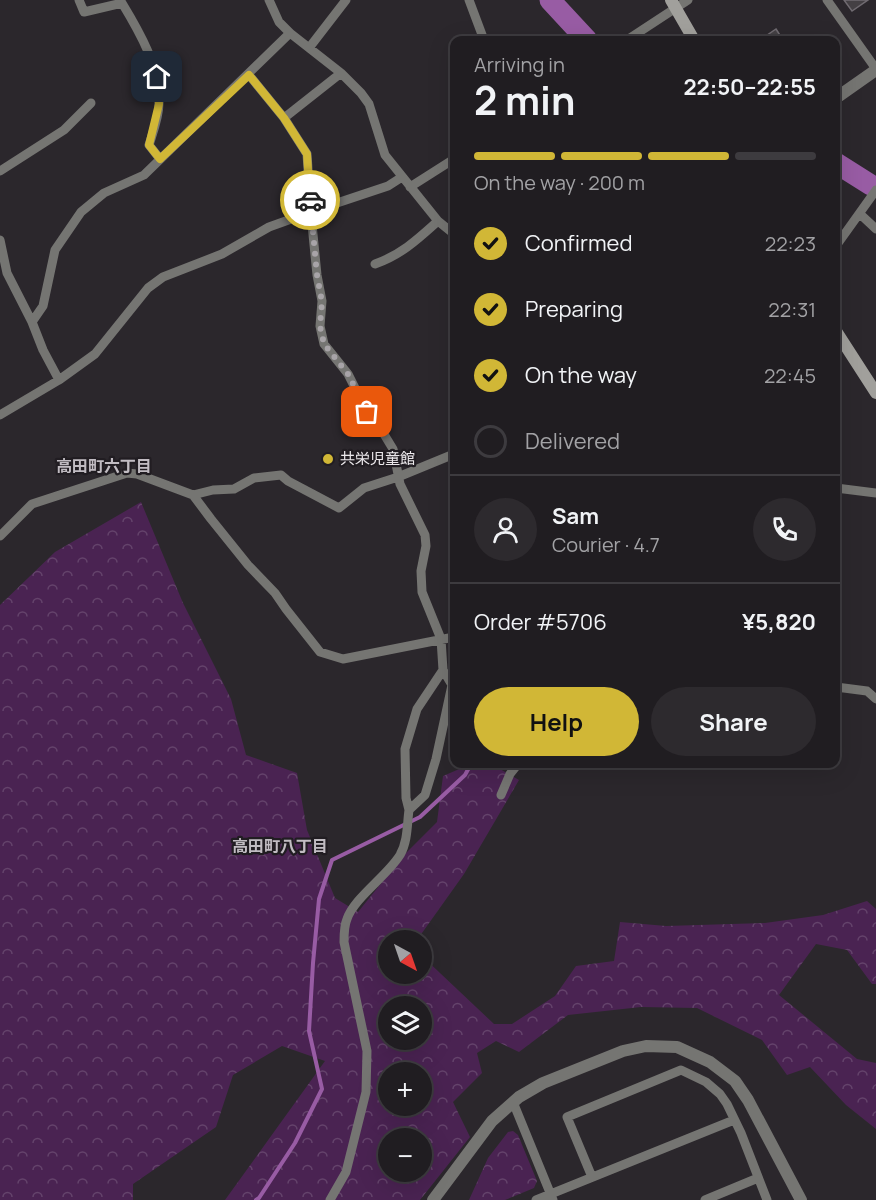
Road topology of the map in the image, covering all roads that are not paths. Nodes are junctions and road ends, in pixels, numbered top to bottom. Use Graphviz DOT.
graph roads {
  1 [pos="79,0"];
  2 [pos="269,0"];
  3 [pos="346,0"];
  4 [pos="469,0"];
  5 [pos="688,0"];
  6 [pos="827,0"];
  7 [pos="673,4"];
  8 [pos="290,33"];
  9 [pos="482,36"];
  10 [pos="632,36"];
  11 [pos="692,36"];
  12 [pos="309,48"];
  13 [pos="340,73"];
  14 [pos="875,73"];
  15 [pos="249,75"];
  16 [pos="840,95"];
  17 [pos="91,103"];
  18 [pos="284,118"];
  19 [pos="160,159"];
  20 [pos="450,162"];
  21 [pos="0,171"];
  22 [pos="402,177"];
  23 [pos="410,188"];
  24 [pos="876,190"];
  25 [pos="311,214"];
  26 [pos="860,214"];
  27 [pos="438,221"];
  28 [pos="876,229"];
  29 [pos="450,231"];
  30 [pos="0,240"];
  31 [pos="840,241"];
  32 [pos="375,264"];
  33 [pos="32,322"];
  34 [pos="840,337"];
  35 [pos="59,380"];
  36 [pos="876,393"];
  37 [pos="0,415"];
  38 [pos="450,456"];
  39 [pos="398,477"];
  40 [pos="840,488"];
  41 [pos="876,493"];
  42 [pos="194,495"];
  43 [pos="0,536"];
  44 [pos="450,638"];
  45 [pos="441,639"];
  46 [pos="444,670"];
  47 [pos="450,681"];
  48 [pos="840,688"];
  49 [pos="450,699"];
  50 [pos="876,699"];
  51 [pos="515,768"];
  52 [pos="501,795"];
  53 [pos="409,812"];
  54 [pos="513,1102"];
  55 [pos="735,1120"];
  56 [pos="592,1178"];
  57 [pos="758,1178"];
  58 [pos="552,1197"];
  59 [pos="330,1200"];
  60 [pos="434,1200"];
  61 [pos="536,1200"];
  62 [pos="705,1200"];
  63 [pos="767,1200"];
  64 [pos="801,1200"];
  1 -- 19 [label="street"];
  2 -- 8 [label="street"];
  3 -- 12 [label="street"];
  4 -- 9 [label="street"];
  5 -- 7 [label="street"];
  6 -- 14 [label="street"];
  7 -- 10 [label="street"];
  7 -- 11 [label="main road"];
  8 -- 12 [label="street"];
  8 -- 15 [label="street"];
  12 -- 13 [label="street"];
  13 -- 18 [label="street"];
  13 -- 22 [label="street"];
  14 -- 16 [label="street"];
  15 -- 18 [label="street"];
  15 -- 19 [label="street"];
  17 -- 21 [label="street"];
  18 -- 25 [label="street"];
  19 -- 33 [label="street"];
  20 -- 23 [label="street"];
  22 -- 23 [label="street"];
  22 -- 25 [label="street"];
  23 -- 27 [label="street"];
  24 -- 26 [label="street"];
  25 -- 35 [label="street"];
  25 -- 39 [label="street"];
  26 -- 28 [label="street"];
  26 -- 31 [label="street"];
  27 -- 29 [label="street"];
  27 -- 32 [label="street"];
  30 -- 33 [label="street"];
  33 -- 35 [label="street"];
  34 -- 36 [label="main road"];
  35 -- 37 [label="street"];
  38 -- 39 [label="street"];
  39 -- 42 [label="street"];
  39 -- 45 [label="street"];
  40 -- 41 [label="street"];
  42 -- 43 [label="street"];
  42 -- 45 [label="street"];
  44 -- 45 [label="street"];
  45 -- 46 [label="street"];
  46 -- 47 [label="street"];
  46 -- 53 [label="street"];
  48 -- 50 [label="street"];
  49 -- 53 [label="street"];
  51 -- 52 [label="street"];
  53 -- 59 [label="street"];
  54 -- 58 [label="street"];
  54 -- 60 [label="street"];
  54 -- 64 [label="street"];
  55 -- 56 [label="street"];
  55 -- 56 [label="street"];
  55 -- 57 [label="street"];
  56 -- 58 [label="street"];
  57 -- 62 [label="street"];
  57 -- 63 [label="street"];
  58 -- 61 [label="street"];
}
